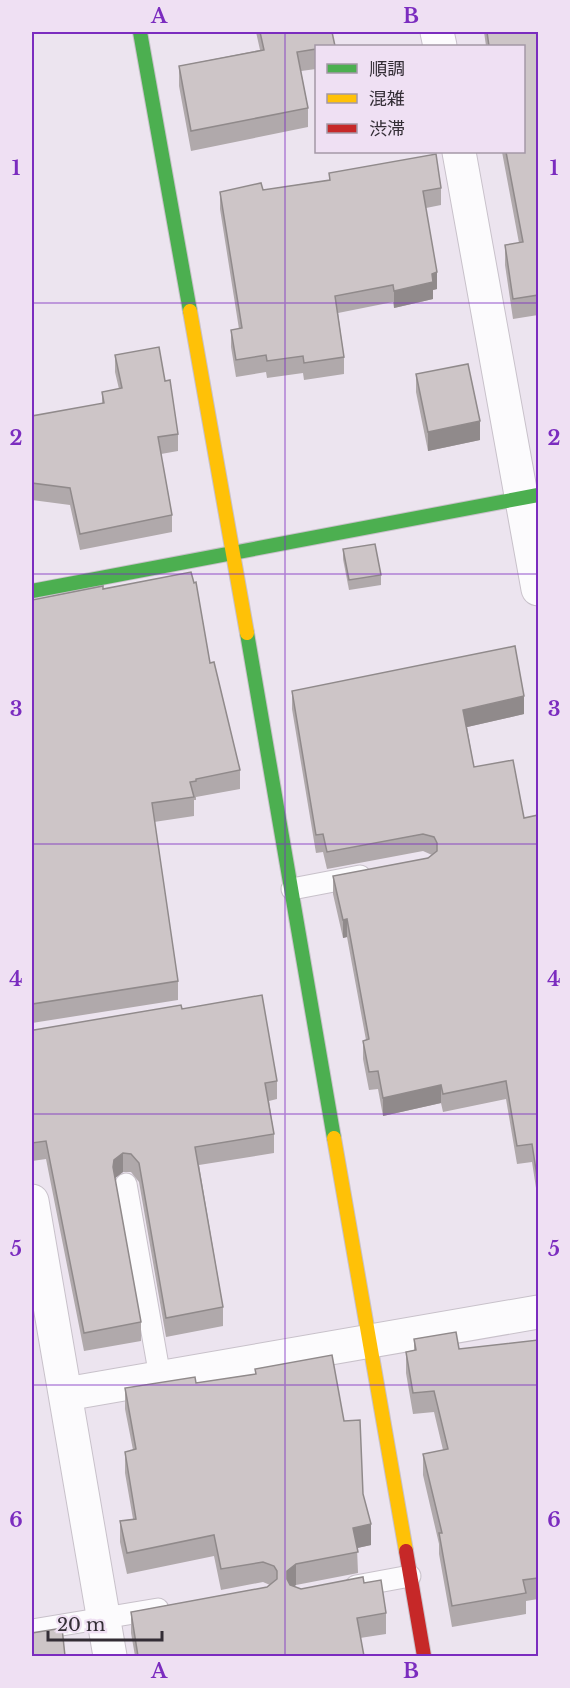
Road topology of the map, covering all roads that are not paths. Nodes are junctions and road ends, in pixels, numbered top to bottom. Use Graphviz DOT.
graph roads {
  1 [pos="140,32"];
  2 [pos="459,153"];
  3 [pos="530,496"];
  4 [pos="233,552"];
  5 [pos="538,589"];
  6 [pos="32,591"];
  7 [pos="381,872"];
  8 [pos="292,889"];
  9 [pos="126,1184"];
  10 [pos="32,1201"];
  11 [pos="538,1312"];
  12 [pos="369,1339"];
  13 [pos="160,1377"];
  14 [pos="66,1394"];
  15 [pos="410,1576"];
  16 [pos="332,1591"];
  17 [pos="183,1604"];
  18 [pos="104,1619"];
  19 [pos="32,1630"];
  20 [pos="110,1656"];
  21 [pos="424,1656"];
  1 -- 4 [label="street"];
  2 -- 3 [label="street"];
  3 -- 4 [label="street"];
  3 -- 5 [label="street"];
  4 -- 6 [label="street"];
  4 -- 8 [label="street"];
  7 -- 8 [label="lane"];
  8 -- 12 [label="street"];
  9 -- 13 [label="lane"];
  10 -- 14 [label="street"];
  11 -- 12 [label="street"];
  12 -- 13 [label="street"];
  12 -- 15 [label="street"];
  13 -- 14 [label="street"];
  14 -- 18 [label="street"];
  15 -- 16 [label="lane"];
  15 -- 21 [label="street"];
  17 -- 18 [label="lane"];
  18 -- 19 [label="lane"];
  18 -- 20 [label="street"];
}
